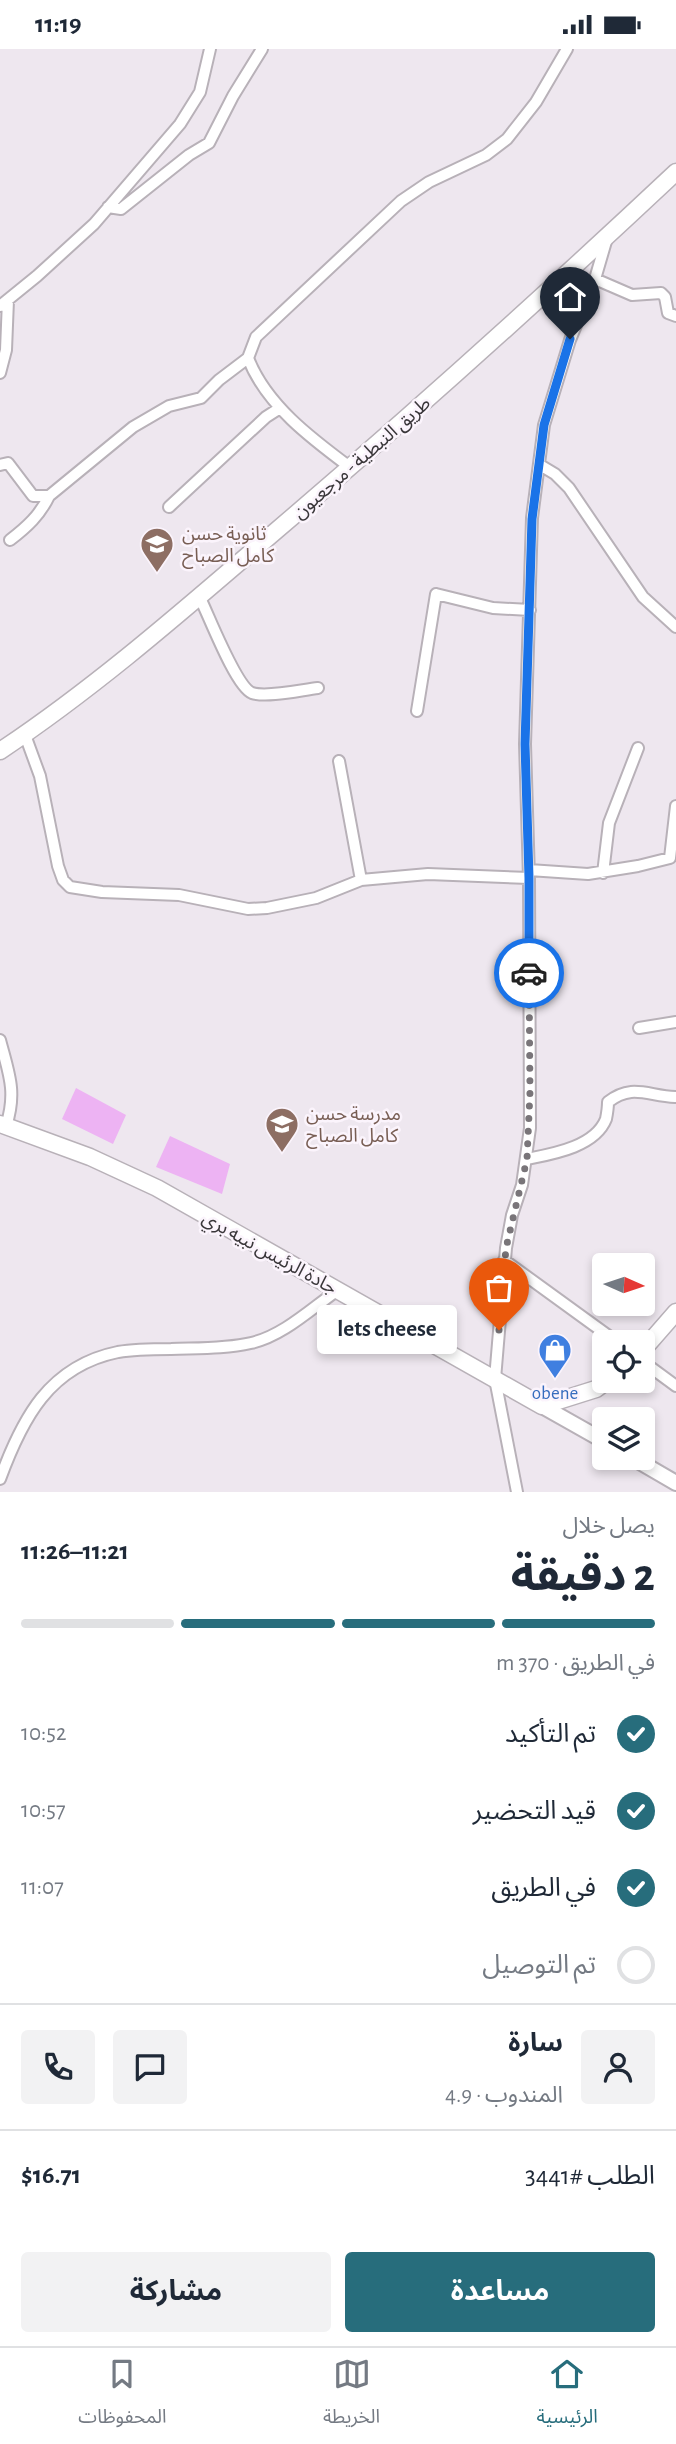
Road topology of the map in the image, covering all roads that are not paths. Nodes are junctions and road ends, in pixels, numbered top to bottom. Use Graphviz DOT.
graph roads {
  1 [pos="210,49"];
  2 [pos="262,49"];
  3 [pos="567,49"];
  4 [pos="676,172"];
  5 [pos="108,207"];
  6 [pos="608,236"];
  7 [pos="595,279"];
  8 [pos="4,303"];
  9 [pos="676,316"];
  10 [pos="248,358"];
  11 [pos="0,373"];
  12 [pos="280,408"];
  13 [pos="0,465"];
  14 [pos="540,465"];
  15 [pos="351,468"];
  16 [pos="50,496"];
  17 [pos="169,507"];
  18 [pos="10,540"];
  19 [pos="200,598"];
  20 [pos="530,610"];
  21 [pos="676,627"];
  22 [pos="318,688"];
  23 [pos="417,711"];
  24 [pos="25,735"];
  25 [pos="638,748"];
  26 [pos="0,751"];
  27 [pos="339,761"];
  28 [pos="676,806"];
  29 [pos="673,857"];
  30 [pos="603,873"];
  31 [pos="529,874"];
  32 [pos="361,880"];
  33 [pos="676,1022"];
  34 [pos="639,1028"];
  35 [pos="0,1040"];
  36 [pos="675,1097"];
  37 [pos="3,1125"];
  38 [pos="527,1159"];
  39 [pos="504,1261"];
  40 [pos="338,1290"];
  41 [pos="676,1312"];
  42 [pos="600,1330"];
  43 [pos="655,1336"];
  44 [pos="655,1370"];
  45 [pos="495,1379"];
  46 [pos="676,1386"];
  47 [pos="592,1390"];
  48 [pos="542,1406"];
  49 [pos="592,1434"];
  50 [pos="654,1470"];
  51 [pos="0,1479"];
  52 [pos="676,1483"];
  53 [pos="517,1492"];
  1 -- 5 [label="street"];
  2 -- 5 [label="street"];
  3 -- 10 [label="street"];
  4 -- 6 [label="main road, طريق النبطية - مرجعيون"];
  5 -- 8 [label="street"];
  6 -- 7 [label="street"];
  6 -- 15 [label="main road, طريق النبطية - مرجعيون"];
  7 -- 9 [label="street"];
  7 -- 14 [label="street"];
  8 -- 11 [label="street"];
  10 -- 12 [label="street"];
  10 -- 16 [label="street"];
  12 -- 15 [label="street"];
  12 -- 17 [label="street"];
  13 -- 16 [label="street"];
  14 -- 20 [label="street"];
  14 -- 21 [label="street"];
  15 -- 19 [label="main road, طريق النبطية - مرجعيون"];
  16 -- 18 [label="street"];
  19 -- 22 [label="street"];
  19 -- 24 [label="main road, طريق النبطية - مرجعيون"];
  20 -- 23 [label="street"];
  20 -- 31 [label="street"];
  24 -- 26 [label="main road, طريق النبطية - مرجعيون"];
  24 -- 32 [label="street"];
  25 -- 30 [label="street"];
  27 -- 32 [label="street"];
  28 -- 29 [label="street"];
  29 -- 30 [label="street"];
  30 -- 31 [label="street"];
  31 -- 32 [label="street"];
  31 -- 38 [label="street"];
  33 -- 34 [label="street"];
  35 -- 37 [label="street"];
  36 -- 38 [label="street"];
  37 -- 40 [label="main road, جادة الرئيس نبيه بري"];
  38 -- 39 [label="street"];
  39 -- 42 [label="street"];
  39 -- 45 [label="street"];
  40 -- 45 [label="main road, جادة الرئيس نبيه بري"];
  40 -- 51 [label="street"];
  41 -- 43 [label="main road"];
  44 -- 46 [label="street"];
  45 -- 48 [label="main road, جادة الرئيس نبيه بري"];
  45 -- 53 [label="street"];
  47 -- 48 [label="main road"];
  48 -- 49 [label="street"];
  50 -- 52 [label="street"];
}
